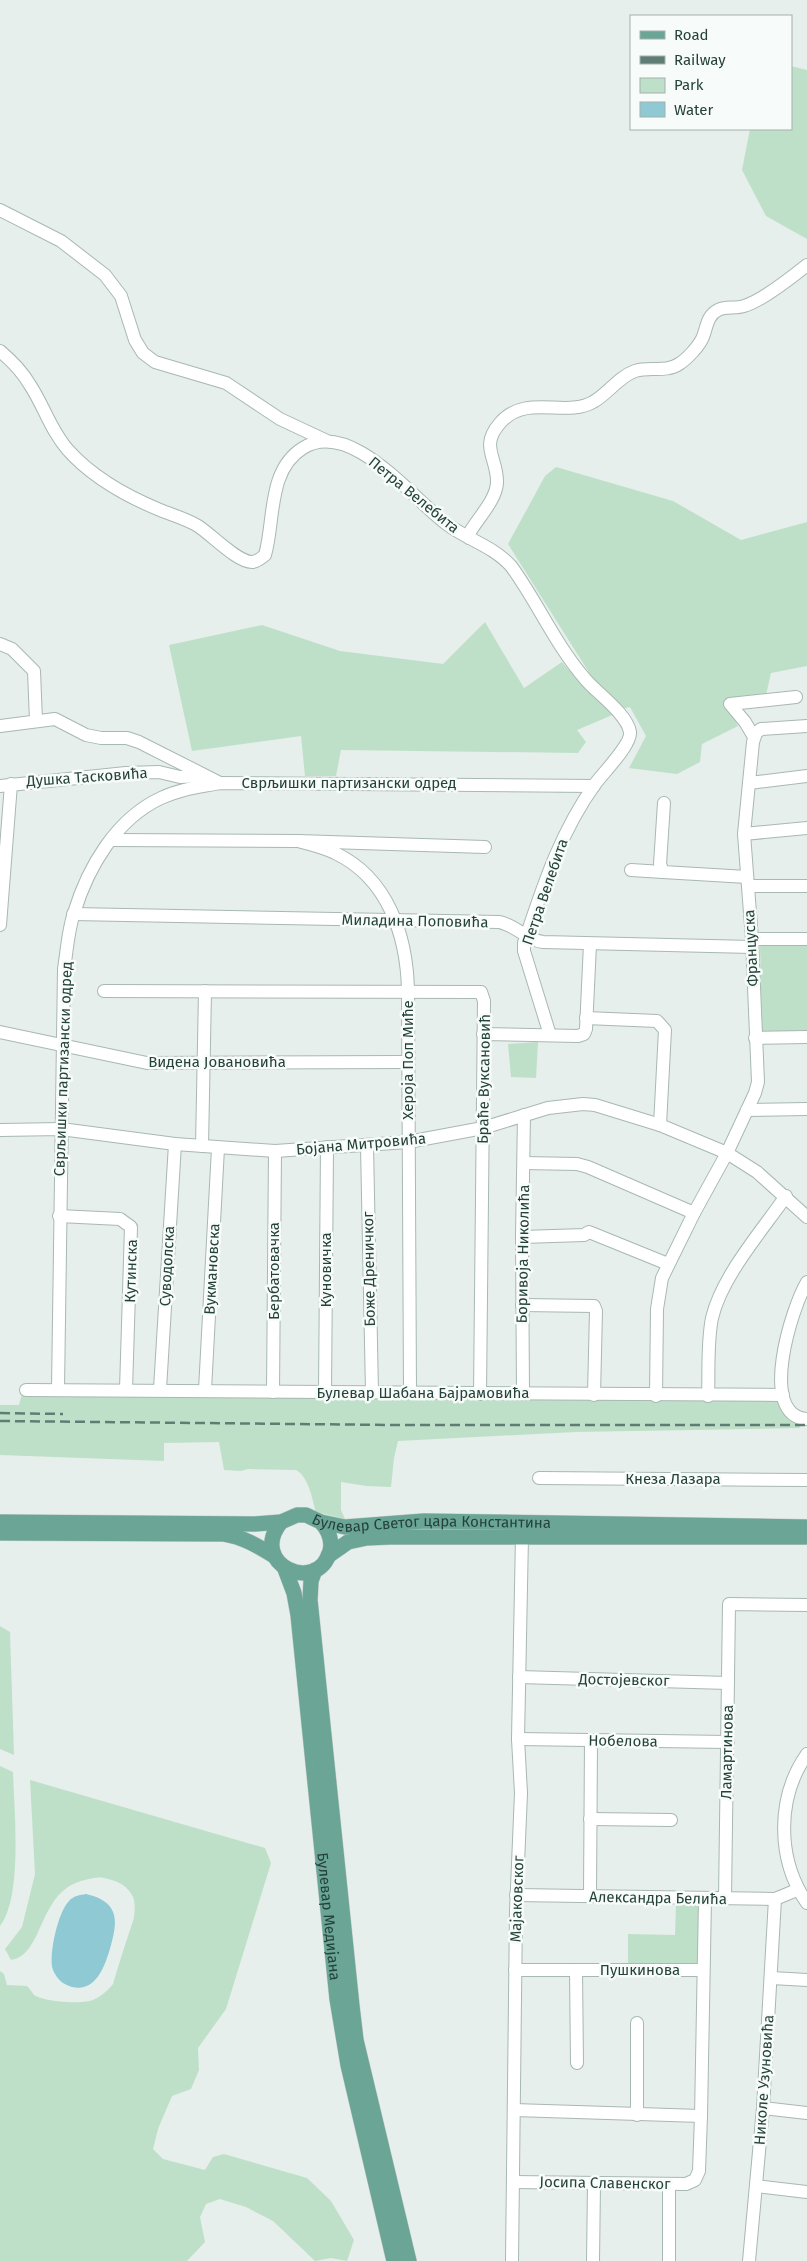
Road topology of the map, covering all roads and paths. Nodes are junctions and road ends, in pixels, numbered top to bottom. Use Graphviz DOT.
graph roads {
  1 [pos="0,210"];
  2 [pos="807,265"];
  3 [pos="0,351"];
  4 [pos="327,441"];
  5 [pos="469,538"];
  6 [pos="0,644"];
  7 [pos="796,698"];
  8 [pos="36,722"];
  9 [pos="0,726"];
  10 [pos="807,726"];
  11 [pos="754,737"];
  12 [pos="205,776"];
  13 [pos="807,776"];
  14 [pos="220,783"];
  15 [pos="748,783"];
  16 [pos="5,785"];
  17 [pos="594,786"];
  18 [pos="664,803"];
  19 [pos="807,828"];
  20 [pos="744,834"];
  21 [pos="112,840"];
  22 [pos="298,841"];
  23 [pos="486,847"];
  24 [pos="631,870"];
  25 [pos="663,872"];
  26 [pos="748,881"];
  27 [pos="807,886"];
  28 [pos="73,914"];
  29 [pos="396,921"];
  30 [pos="0,925"];
  31 [pos="526,937"];
  32 [pos="807,939"];
  33 [pos="752,943"];
  34 [pos="590,944"];
  35 [pos="104,991"];
  36 [pos="205,991"];
  37 [pos="408,991"];
  38 [pos="586,1018"];
  39 [pos="0,1032"];
  40 [pos="483,1034"];
  41 [pos="550,1035"];
  42 [pos="807,1037"];
  43 [pos="755,1038"];
  44 [pos="62,1046"];
  45 [pos="407,1062"];
  46 [pos="204,1064"];
  47 [pos="807,1109"];
  48 [pos="747,1110"];
  49 [pos="524,1115"];
  50 [pos="660,1125"];
  51 [pos="1,1126"];
  52 [pos="483,1128"];
  53 [pos="61,1129"];
  54 [pos="408,1142"];
  55 [pos="175,1144"];
  56 [pos="202,1146"];
  57 [pos="367,1146"];
  58 [pos="327,1147"];
  59 [pos="218,1148"];
  60 [pos="275,1151"];
  61 [pos="727,1153"];
  62 [pos="524,1163"];
  63 [pos="786,1196"];
  64 [pos="694,1214"];
  65 [pos="59,1216"];
  66 [pos="807,1217"];
  67 [pos="522,1237"];
  68 [pos="668,1264"];
  69 [pos="807,1282"];
  70 [pos="522,1305"];
  71 [pos="58,1389"];
  72 [pos="160,1389"];
  73 [pos="26,1390"];
  74 [pos="126,1390"];
  75 [pos="205,1390"];
  76 [pos="273,1392"];
  77 [pos="372,1392"];
  78 [pos="410,1392"];
  79 [pos="325,1393"];
  80 [pos="523,1393"];
  81 [pos="480,1394"];
  82 [pos="594,1395"];
  83 [pos="783,1395"];
  84 [pos="656,1396"];
  85 [pos="708,1396"];
  86 [pos="807,1419"];
  87 [pos="539,1478"];
  88 [pos="807,1480"];
  89 [pos="0,1522"];
  90 [pos="281,1522"];
  91 [pos="321,1522"];
  92 [pos="807,1527"];
  93 [pos="0,1533"];
  94 [pos="522,1536"];
  95 [pos="807,1537"];
  96 [pos="274,1556"];
  97 [pos="328,1556"];
  98 [pos="285,1569"];
  99 [pos="315,1570"];
  100 [pos="807,1605"];
  101 [pos="519,1678"];
  102 [pos="728,1683"];
  103 [pos="518,1739"];
  104 [pos="591,1741"];
  105 [pos="728,1742"];
  106 [pos="807,1754"];
  107 [pos="590,1819"];
  108 [pos="670,1820"];
  109 [pos="798,1890"];
  110 [pos="516,1895"];
  111 [pos="590,1896"];
  112 [pos="704,1899"];
  113 [pos="725,1899"];
  114 [pos="775,1899"];
  115 [pos="807,1903"];
  116 [pos="515,1970"];
  117 [pos="576,1970"];
  118 [pos="703,1970"];
  119 [pos="772,1978"];
  120 [pos="807,1980"];
  121 [pos="637,2023"];
  122 [pos="577,2063"];
  123 [pos="763,2108"];
  124 [pos="514,2110"];
  125 [pos="807,2113"];
  126 [pos="637,2115"];
  127 [pos="701,2116"];
  128 [pos="513,2182"];
  129 [pos="594,2183"];
  130 [pos="669,2184"];
  131 [pos="756,2186"];
  132 [pos="807,2192"];
  133 [pos="394,2261"];
  134 [pos="409,2261"];
  135 [pos="512,2261"];
  136 [pos="593,2261"];
  137 [pos="669,2261"];
  138 [pos="749,2261"];
  1 -- 4 [label="street, Петра Велебита"];
  2 -- 5 [label="street"];
  3 -- 4 [label="street"];
  4 -- 5 [label="street, Петра Велебита"];
  5 -- 17 [label="street, Петра Велебита"];
  6 -- 8 [label="street"];
  7 -- 11 [label="street"];
  8 -- 9 [label="street"];
  8 -- 12 [label="street"];
  10 -- 11 [label="street"];
  11 -- 15 [label="street, Француска"];
  12 -- 14 [label="street"];
  12 -- 16 [label="street, Душка Тасковића"];
  13 -- 15 [label="street"];
  14 -- 17 [label="street, Сврљишки партизански одред"];
  14 -- 21 [label="street, Сврљишки партизански одред"];
  15 -- 20 [label="street, Француска"];
  16 -- 30 [label="street"];
  17 -- 31 [label="street, Петра Велебита"];
  18 -- 25 [label="street"];
  19 -- 20 [label="street"];
  20 -- 26 [label="street, Француска"];
  21 -- 22 [label="street, Хероја Поп Миће"];
  21 -- 28 [label="street, Сврљишки партизански одред"];
  22 -- 23 [label="street, Хероја Поп Миће"];
  22 -- 29 [label="street, Хероја Поп Миће"];
  24 -- 25 [label="street"];
  25 -- 26 [label="street"];
  26 -- 27 [label="street"];
  26 -- 33 [label="street, Француска"];
  28 -- 29 [label="street, Миладина Поповића"];
  28 -- 44 [label="street, Сврљишки партизански одред"];
  29 -- 31 [label="street, Миладина Поповића"];
  29 -- 37 [label="street, Хероја Поп Миће"];
  31 -- 34 [label="street, Миладина Поповића"];
  31 -- 41 [label="street, Петра Велебита"];
  32 -- 33 [label="street, Миладина Поповића"];
  33 -- 34 [label="street, Миладина Поповића"];
  33 -- 43 [label="street, Француска"];
  34 -- 38 [label="street"];
  35 -- 36 [label="street, Браће Вуксановић"];
  36 -- 37 [label="street, Браће Вуксановић"];
  36 -- 46 [label="street"];
  37 -- 40 [label="street, Браће Вуксановић"];
  37 -- 45 [label="street, Хероја Поп Миће"];
  38 -- 41 [label="street"];
  38 -- 50 [label="street"];
  39 -- 44 [label="street, Видена Јовановића"];
  40 -- 41 [label="street"];
  40 -- 52 [label="street, Браће Вуксановић"];
  42 -- 43 [label="street"];
  43 -- 48 [label="street, Француска"];
  44 -- 46 [label="street, Видена Јовановића"];
  44 -- 53 [label="street, Сврљишки партизански одред"];
  45 -- 46 [label="street, Видена Јовановића"];
  45 -- 54 [label="street, Хероја Поп Миће"];
  46 -- 56 [label="street"];
  47 -- 48 [label="street"];
  48 -- 61 [label="street, Француска"];
  49 -- 50 [label="street, Бојана Митровића"];
  49 -- 52 [label="street, Бојана Митровића"];
  49 -- 62 [label="street, Боривоја Николића"];
  50 -- 61 [label="street, Бојана Митровића"];
  51 -- 53 [label="street, Бојана Митровића"];
  52 -- 54 [label="street, Бојана Митровића"];
  52 -- 81 [label="street, Браће Вуксановић"];
  53 -- 55 [label="street, Бојана Митровића"];
  53 -- 65 [label="street, Сврљишки партизански одред"];
  54 -- 57 [label="street, Бојана Митровића"];
  54 -- 78 [label="street, Хероја Поп Миће"];
  55 -- 56 [label="street, Бојана Митровића"];
  55 -- 72 [label="street, Суводолска"];
  56 -- 59 [label="street, Бојана Митровића"];
  57 -- 58 [label="street, Бојана Митровића"];
  57 -- 77 [label="street, Боже Дреничког"];
  58 -- 60 [label="street, Бојана Митровића"];
  58 -- 79 [label="street, Куновичка"];
  59 -- 60 [label="street, Бојана Митровића"];
  59 -- 75 [label="street, Вукмановска"];
  60 -- 76 [label="street, Бербатовачка"];
  61 -- 63 [label="street, Бојана Митровића"];
  61 -- 64 [label="street, Француска"];
  62 -- 64 [label="street"];
  62 -- 67 [label="street, Боривоја Николића"];
  63 -- 66 [label="street, Бојана Митровића"];
  63 -- 85 [label="street"];
  64 -- 68 [label="street, Француска"];
  65 -- 71 [label="street, Сврљишки партизански одред"];
  65 -- 74 [label="street, Кутинска"];
  67 -- 68 [label="street"];
  67 -- 70 [label="street, Боривоја Николића"];
  68 -- 84 [label="street, Француска"];
  69 -- 83 [label="street"];
  70 -- 80 [label="street, Боривоја Николића"];
  70 -- 82 [label="street"];
  71 -- 73 [label="street, Булевар Шабана Бајрамовића"];
  71 -- 74 [label="street, Булевар Шабана Бајрамовића"];
  72 -- 74 [label="street, Булевар Шабана Бајрамовића"];
  72 -- 75 [label="street, Булевар Шабана Бајрамовића"];
  75 -- 76 [label="street, Булевар Шабана Бајрамовића"];
  76 -- 79 [label="street, Булевар Шабана Бајрамовића"];
  77 -- 78 [label="street, Булевар Шабана Бајрамовића"];
  77 -- 79 [label="street, Булевар Шабана Бајрамовића"];
  78 -- 81 [label="street, Булевар Шабана Бајрамовића"];
  80 -- 81 [label="street, Булевар Шабана Бајрамовића"];
  80 -- 82 [label="street, Булевар Шабана Бајрамовића"];
  82 -- 84 [label="street, Булевар Шабана Бајрамовића"];
  83 -- 85 [label="street, Булевар Шабана Бајрамовића"];
  83 -- 86 [label="street"];
  84 -- 85 [label="street, Булевар Шабана Бајрамовића"];
  87 -- 88 [label="street, Кнеза Лазара"];
  89 -- 90 [label="main road, Булевар Светог цара Константина"];
  90 -- 91 [label="main road, Булевар Светог цара Константина"];
  90 -- 96 [label="main road"];
  91 -- 92 [label="main road, Булевар Светог цара Константина"];
  91 -- 97 [label="main road"];
  93 -- 96 [label="main road"];
  94 -- 95 [label="main road, Булевар Светог цара Константина"];
  94 -- 97 [label="main road, Булевар Светог цара Константина"];
  94 -- 101 [label="street, Мајаковског"];
  96 -- 98 [label="main road"];
  97 -- 99 [label="main road"];
  98 -- 99 [label="main road"];
  98 -- 133 [label="main road, Булевар Медијана"];
  99 -- 134 [label="main road, Булевар Медијана"];
  100 -- 102 [label="street, Ламартинова"];
  101 -- 102 [label="street, Достојевског"];
  101 -- 103 [label="street, Мајаковског"];
  102 -- 105 [label="street, Ламартинова"];
  103 -- 104 [label="street, Нобелова"];
  103 -- 110 [label="street, Мајаковског"];
  104 -- 105 [label="street, Нобелова"];
  104 -- 107 [label="street"];
  105 -- 113 [label="street, Ламартинова"];
  106 -- 109 [label="street"];
  107 -- 108 [label="street"];
  107 -- 111 [label="street"];
  109 -- 114 [label="street, Александра Белића"];
  109 -- 115 [label="street"];
  110 -- 111 [label="street, Александра Белића"];
  110 -- 116 [label="street, Мајаковског"];
  111 -- 112 [label="street, Александра Белића"];
  112 -- 113 [label="street, Александра Белића"];
  112 -- 118 [label="street"];
  113 -- 114 [label="street, Александра Белића"];
  114 -- 119 [label="street, Николе Узуновића"];
  116 -- 117 [label="street, Пушкинова"];
  116 -- 124 [label="street, Мајаковског"];
  117 -- 118 [label="street, Пушкинова"];
  117 -- 122 [label="street"];
  118 -- 127 [label="street"];
  119 -- 120 [label="street"];
  119 -- 123 [label="street, Николе Узуновића"];
  121 -- 126 [label="street"];
  123 -- 125 [label="street"];
  123 -- 131 [label="street, Николе Узуновића"];
  124 -- 126 [label="street"];
  124 -- 128 [label="street, Мајаковског"];
  126 -- 127 [label="street"];
  127 -- 130 [label="street, Јосипа Славенског"];
  128 -- 129 [label="street, Јосипа Славенског"];
  128 -- 135 [label="street, Мајаковског"];
  129 -- 130 [label="street, Јосипа Славенског"];
  129 -- 136 [label="street"];
  130 -- 137 [label="street"];
  131 -- 132 [label="street"];
  131 -- 138 [label="street, Николе Узуновића"];
}
